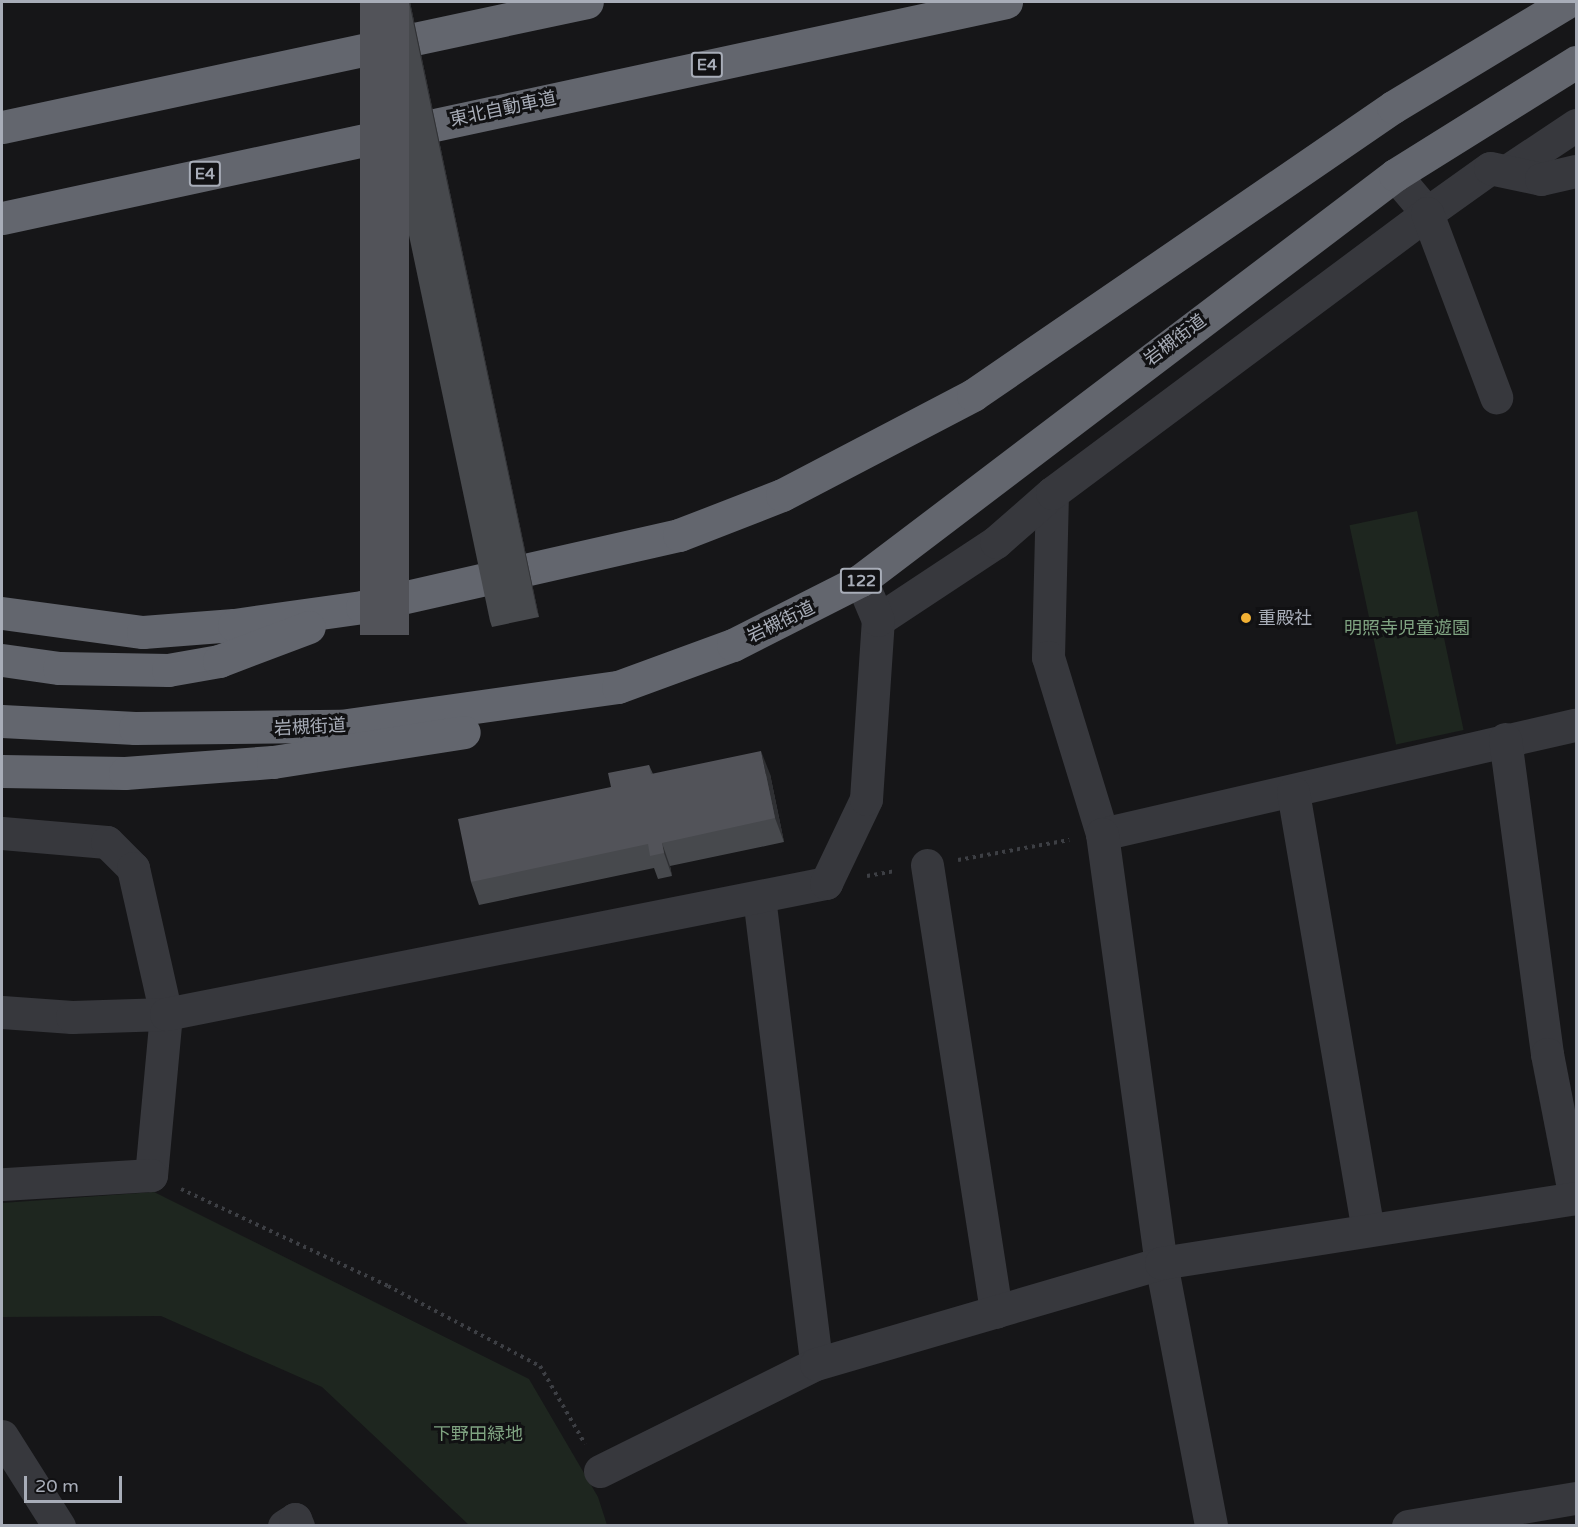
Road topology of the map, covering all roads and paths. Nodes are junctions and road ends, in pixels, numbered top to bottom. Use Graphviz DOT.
graph roads {
  1 [pos="587,2"];
  2 [pos="1006,2"];
  3 [pos="1567,2"];
  4 [pos="1576,62"];
  5 [pos="1576,125"];
  6 [pos="2,127"];
  7 [pos="1576,150"];
  8 [pos="1507,171"];
  9 [pos="1576,171"];
  10 [pos="1395,175"];
  11 [pos="1541,179"];
  12 [pos="1427,213"];
  13 [pos="2,218"];
  14 [pos="1496,397"];
  15 [pos="1053,493"];
  16 [pos="861,580"];
  17 [pos="362,607"];
  18 [pos="2,613"];
  19 [pos="878,620"];
  20 [pos="2,660"];
  21 [pos="618,687"];
  22 [pos="2,721"];
  23 [pos="1576,725"];
  24 [pos="1505,739"];
  25 [pos="2,771"];
  26 [pos="1293,792"];
  27 [pos="2,833"];
  28 [pos="1102,834"];
  29 [pos="927,865"];
  30 [pos="826,884"];
  31 [pos="759,897"];
  32 [pos="2,1012"];
  33 [pos="166,1014"];
  34 [pos="151,1174"];
  35 [pos="2,1184"];
  36 [pos="1576,1198"];
  37 [pos="1368,1230"];
  38 [pos="1161,1263"];
  39 [pos="996,1312"];
  40 [pos="816,1364"];
  41 [pos="2,1436"];
  42 [pos="600,1471"];
  43 [pos="1576,1498"];
  44 [pos="59,1526"];
  45 [pos="284,1526"];
  46 [pos="298,1526"];
  47 [pos="1211,1526"];
  48 [pos="1408,1526"];
  1 -- 6 [label="highway"];
  2 -- 13 [label="highway, 東北自動車道 / E4"];
  3 -- 17 [label="highway"];
  4 -- 10 [label="highway, 岩槻街道 / 122"];
  5 -- 8 [label="street"];
  7 -- 11 [label="street"];
  8 -- 11 [label="street"];
  8 -- 12 [label="street"];
  9 -- 11 [label="street"];
  10 -- 12 [label="street"];
  10 -- 16 [label="highway, 岩槻街道 / 122"];
  12 -- 14 [label="street"];
  12 -- 15 [label="street"];
  15 -- 19 [label="street"];
  15 -- 28 [label="street"];
  16 -- 19 [label="street"];
  16 -- 21 [label="highway, 岩槻街道 / 122"];
  17 -- 18 [label="highway"];
  17 -- 20 [label="highway"];
  19 -- 30 [label="street"];
  21 -- 22 [label="highway, 岩槻街道 / 122"];
  21 -- 25 [label="highway"];
  23 -- 24 [label="street"];
  24 -- 26 [label="street"];
  24 -- 36 [label="street"];
  26 -- 28 [label="street"];
  26 -- 37 [label="street"];
  27 -- 33 [label="street"];
  28 -- 29 [label="path"];
  28 -- 38 [label="street"];
  29 -- 30 [label="path"];
  29 -- 39 [label="street"];
  30 -- 31 [label="street"];
  31 -- 33 [label="street"];
  31 -- 40 [label="street"];
  32 -- 33 [label="street"];
  33 -- 34 [label="street"];
  34 -- 35 [label="street"];
  34 -- 42 [label="path"];
  36 -- 37 [label="street"];
  37 -- 38 [label="street"];
  38 -- 39 [label="street"];
  38 -- 47 [label="street"];
  39 -- 40 [label="street"];
  40 -- 42 [label="street"];
  41 -- 44 [label="street"];
  43 -- 48 [label="street"];
  45 -- 46 [label="street"];
}
